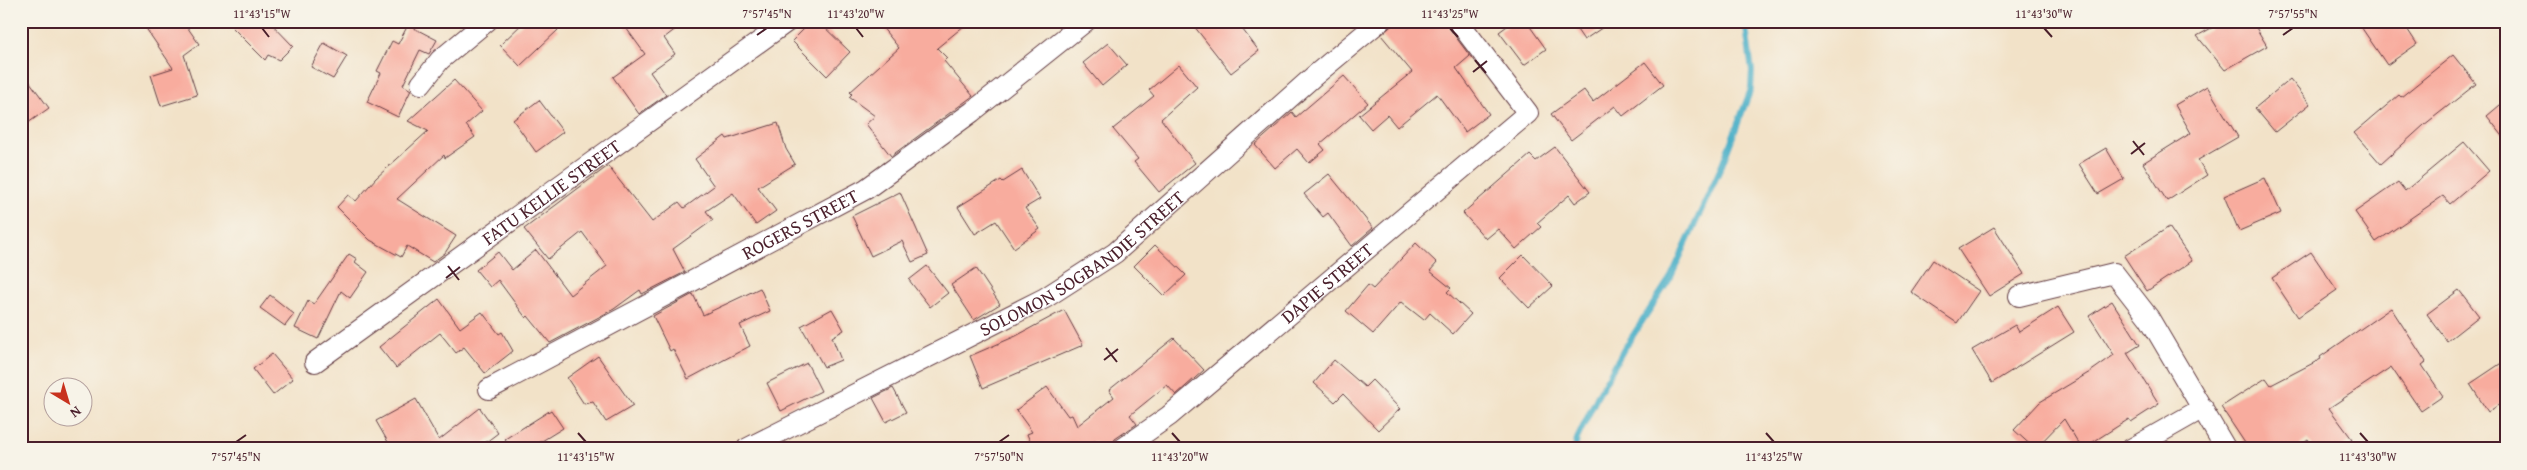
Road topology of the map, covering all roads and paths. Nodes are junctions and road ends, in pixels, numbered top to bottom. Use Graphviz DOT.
graph roads {
  1 [pos="487,21"];
  2 [pos="788,21"];
  3 [pos="1086,21"];
  4 [pos="1380,21"];
  5 [pos="1458,21"];
  6 [pos="421,84"];
  7 [pos="2019,296"];
  8 [pos="315,362"];
  9 [pos="489,389"];
  10 [pos="2202,408"];
  11 [pos="746,449"];
  12 [pos="1122,449"];
  13 [pos="2131,449"];
  14 [pos="2226,449"];
  1 -- 6 [label="street"];
  2 -- 8 [label="street, FATU KELLIE STREET"];
  3 -- 9 [label="street, ROGERS STREET"];
  4 -- 11 [label="street, SOLOMON SOGBANDIE STREET"];
  5 -- 12 [label="street, DAPIE STREET"];
  7 -- 10 [label="street"];
  10 -- 13 [label="street"];
  10 -- 14 [label="street"];
}
